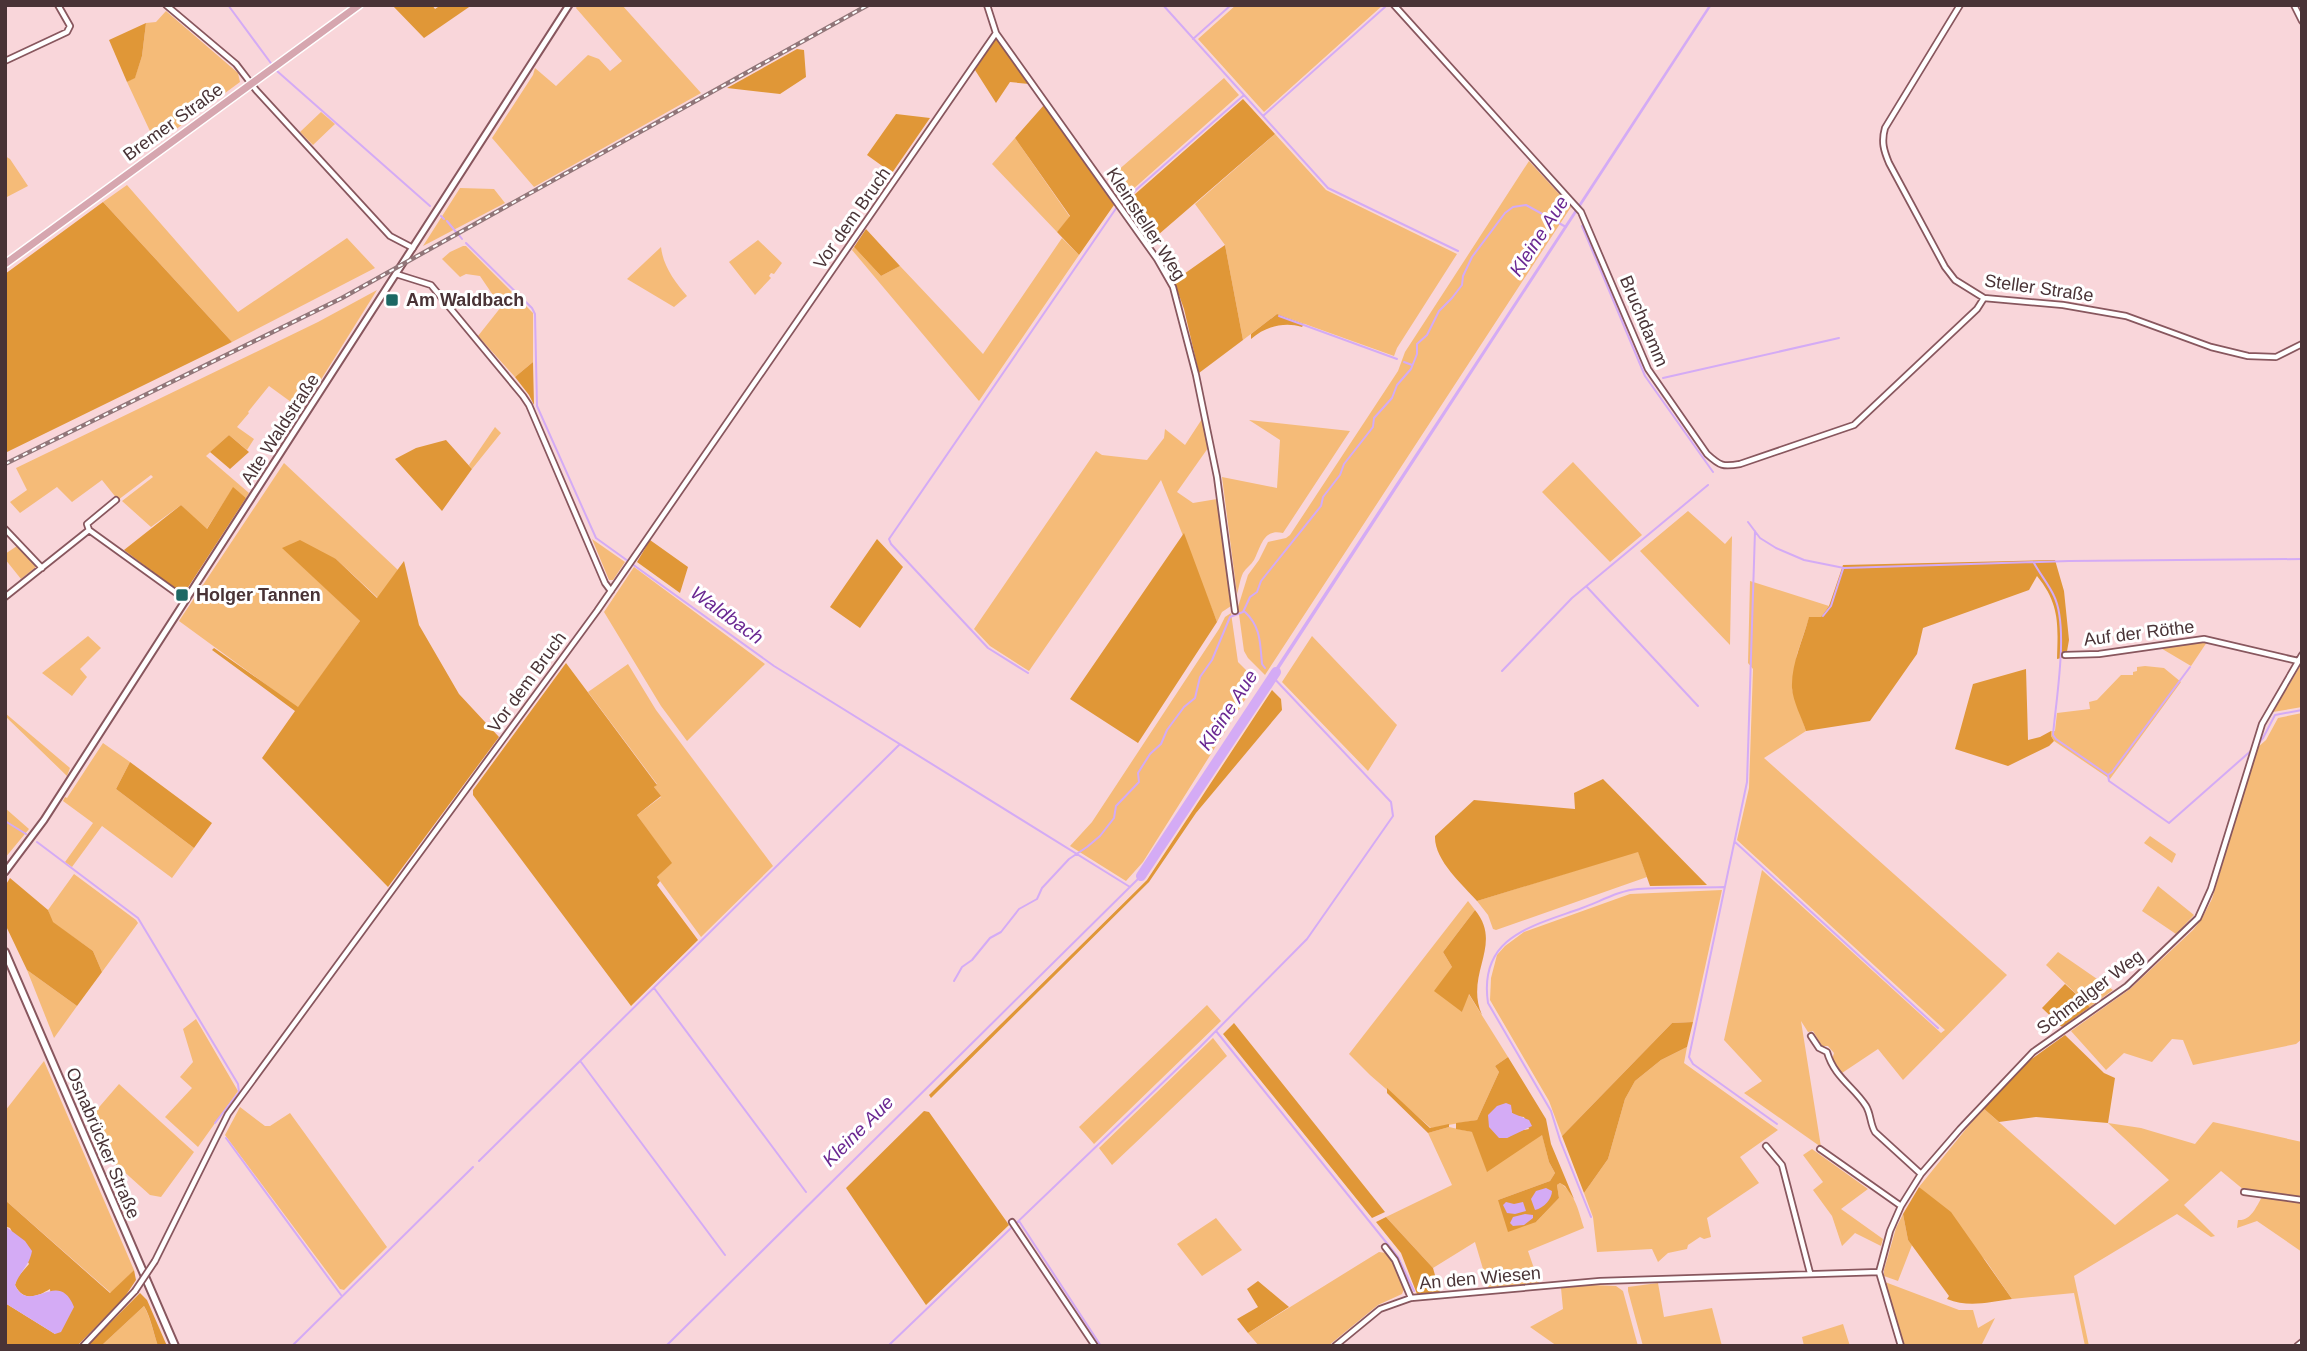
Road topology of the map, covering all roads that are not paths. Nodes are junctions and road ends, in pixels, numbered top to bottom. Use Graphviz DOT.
graph roads {
  1 [pos="58,5"];
  2 [pos="166,5"];
  3 [pos="359,5"];
  4 [pos="569,5"];
  5 [pos="987,5"];
  6 [pos="1394,5"];
  7 [pos="1959,5"];
  8 [pos="2294,5"];
  9 [pos="2302,21"];
  10 [pos="996,33"];
  11 [pos="5,61"];
  12 [pos="251,84"];
  13 [pos="413,248"];
  14 [pos="5,264"];
  15 [pos="397,274"];
  16 [pos="1984,298"];
  17 [pos="2302,345"];
  18 [pos="116,500"];
  19 [pos="5,529"];
  20 [pos="89,530"];
  21 [pos="41,568"];
  22 [pos="611,591"];
  23 [pos="5,597"];
  24 [pos="186,600"];
  25 [pos="1235,611"];
  26 [pos="2302,654"];
  27 [pos="2065,655"];
  28 [pos="2298,661"];
  29 [pos="7,868"];
  30 [pos="5,952"];
  31 [pos="1811,1036"];
  32 [pos="1766,1146"];
  33 [pos="1820,1149"];
  34 [pos="1921,1174"];
  35 [pos="2245,1192"];
  36 [pos="2302,1200"];
  37 [pos="1901,1206"];
  38 [pos="1012,1223"];
  39 [pos="1385,1248"];
  40 [pos="1879,1272"];
  41 [pos="1810,1273"];
  42 [pos="1411,1298"];
  43 [pos="2302,1342"];
  44 [pos="83,1346"];
  45 [pos="175,1346"];
  46 [pos="1095,1346"];
  47 [pos="1335,1346"];
  48 [pos="1901,1346"];
  49 [pos="2297,1346"];
  1 -- 11 [label="street"];
  2 -- 12 [label="street"];
  3 -- 12 [label="main road, Bremer Straße"];
  4 -- 13 [label="street, Alte Waldstraße"];
  5 -- 10 [label="street, Kleinsteller Weg"];
  6 -- 16 [label="street, Bruchdamm"];
  7 -- 16 [label="street, Steller Straße"];
  8 -- 9 [label="street"];
  10 -- 22 [label="street, Vor dem Bruch"];
  10 -- 25 [label="street, Kleinsteller Weg"];
  12 -- 13 [label="street"];
  12 -- 14 [label="main road, Bremer Straße"];
  13 -- 15 [label="street, Alte Waldstraße"];
  15 -- 22 [label="street"];
  15 -- 24 [label="street, Alte Waldstraße"];
  16 -- 17 [label="street, Steller Straße"];
  18 -- 20 [label="street"];
  19 -- 21 [label="street"];
  20 -- 21 [label="street"];
  20 -- 24 [label="street"];
  21 -- 23 [label="street"];
  22 -- 44 [label="street, Vor dem Bruch, bridge"];
  24 -- 29 [label="street, Alte Waldstraße"];
  26 -- 28 [label="street, Schmalger Weg"];
  27 -- 28 [label="street, Auf der Röthe"];
  28 -- 34 [label="street, Schmalger Weg"];
  30 -- 45 [label="main road, Osnabrücker Straße"];
  31 -- 34 [label="street"];
  32 -- 41 [label="street"];
  33 -- 37 [label="street"];
  34 -- 37 [label="street, Schmalger Weg"];
  35 -- 36 [label="street"];
  37 -- 40 [label="street, Schmalger Weg"];
  38 -- 46 [label="street"];
  39 -- 42 [label="street"];
  40 -- 41 [label="street"];
  40 -- 48 [label="street"];
  41 -- 42 [label="street, An den Wiesen"];
  42 -- 47 [label="street, An den Wiesen"];
  43 -- 49 [label="street"];
}
